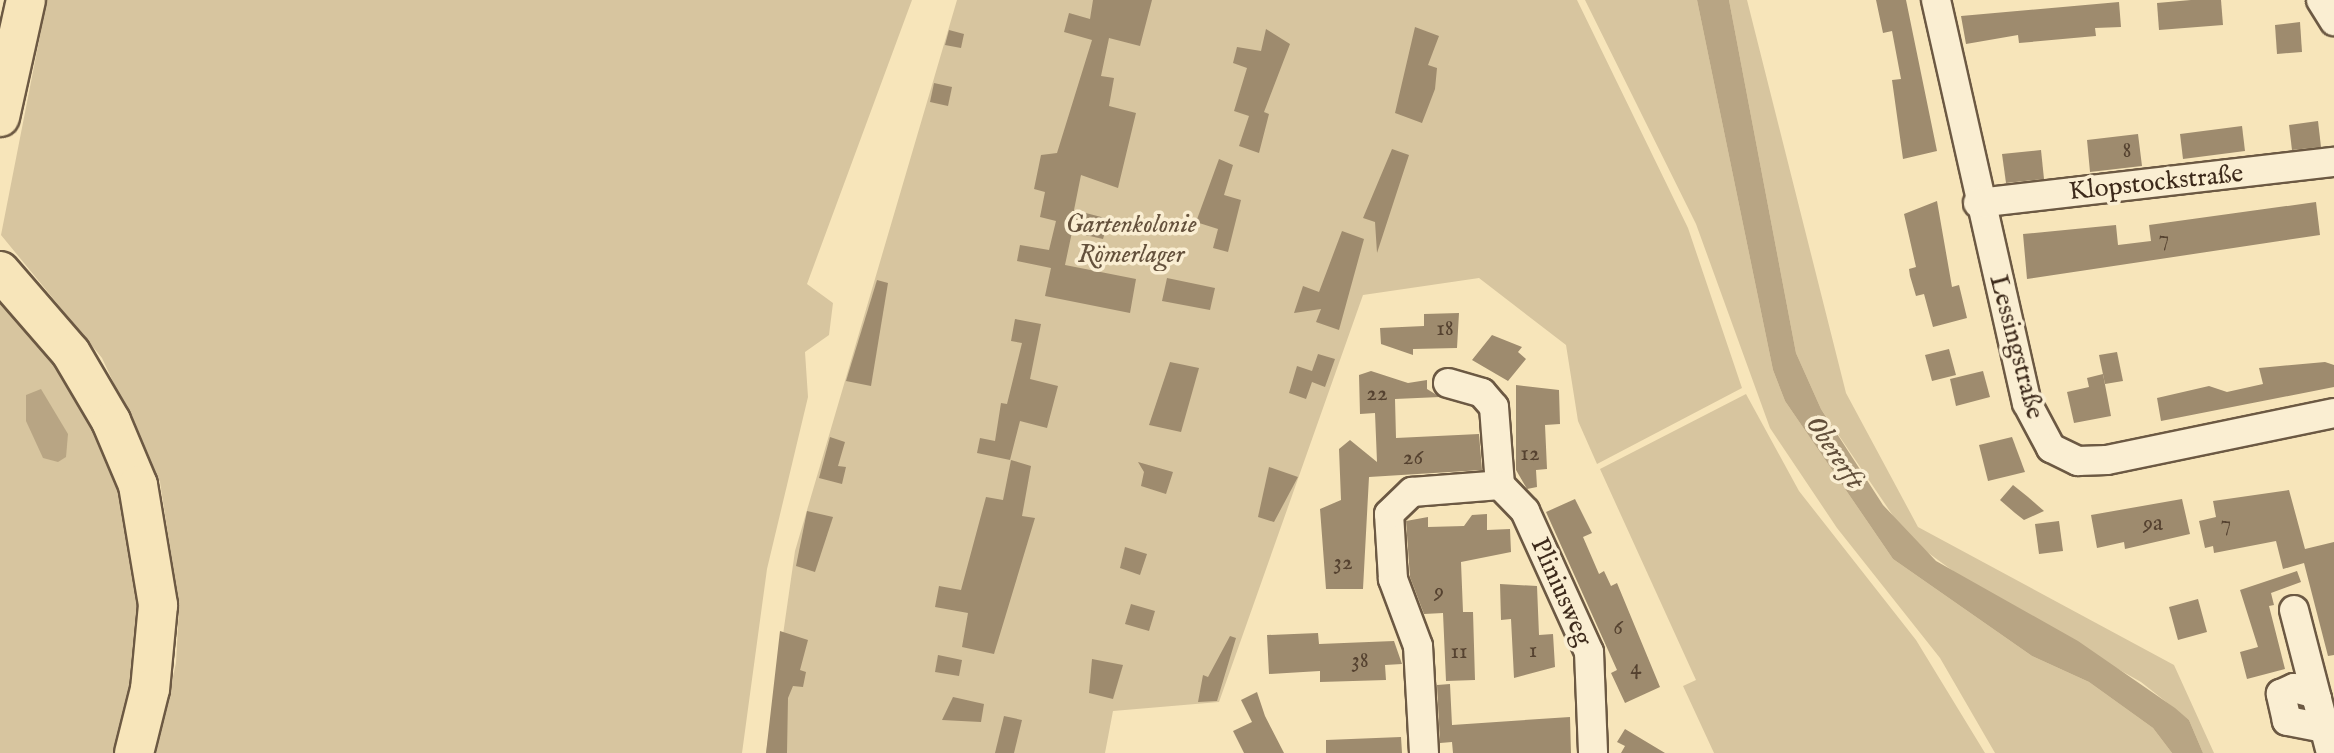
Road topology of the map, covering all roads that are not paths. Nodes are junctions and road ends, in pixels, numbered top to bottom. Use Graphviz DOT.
graph roads {
  1 [pos="26,0"];
  2 [pos="1936,0"];
  3 [pos="2321,0"];
  4 [pos="2334,22"];
  5 [pos="0,117"];
  6 [pos="2334,162"];
  7 [pos="1978,203"];
  8 [pos="0,271"];
  9 [pos="1448,383"];
  10 [pos="2334,413"];
  11 [pos="1500,485"];
  12 [pos="2294,610"];
  13 [pos="2317,699"];
  14 [pos="2327,740"];
  15 [pos="134,753"];
  16 [pos="1424,753"];
  17 [pos="1593,753"];
  1 -- 5 [label="highway"];
  2 -- 7 [label="street, Lessingstraße"];
  3 -- 4 [label="street"];
  6 -- 7 [label="street, Klopstockstraße"];
  7 -- 10 [label="street, Lessingstraße"];
  8 -- 15 [label="highway"];
  9 -- 11 [label="street"];
  11 -- 16 [label="street"];
  11 -- 17 [label="street, Pliniusweg"];
  12 -- 13 [label="street"];
  13 -- 14 [label="street"];
  13 -- 14 [label="street"];
}
